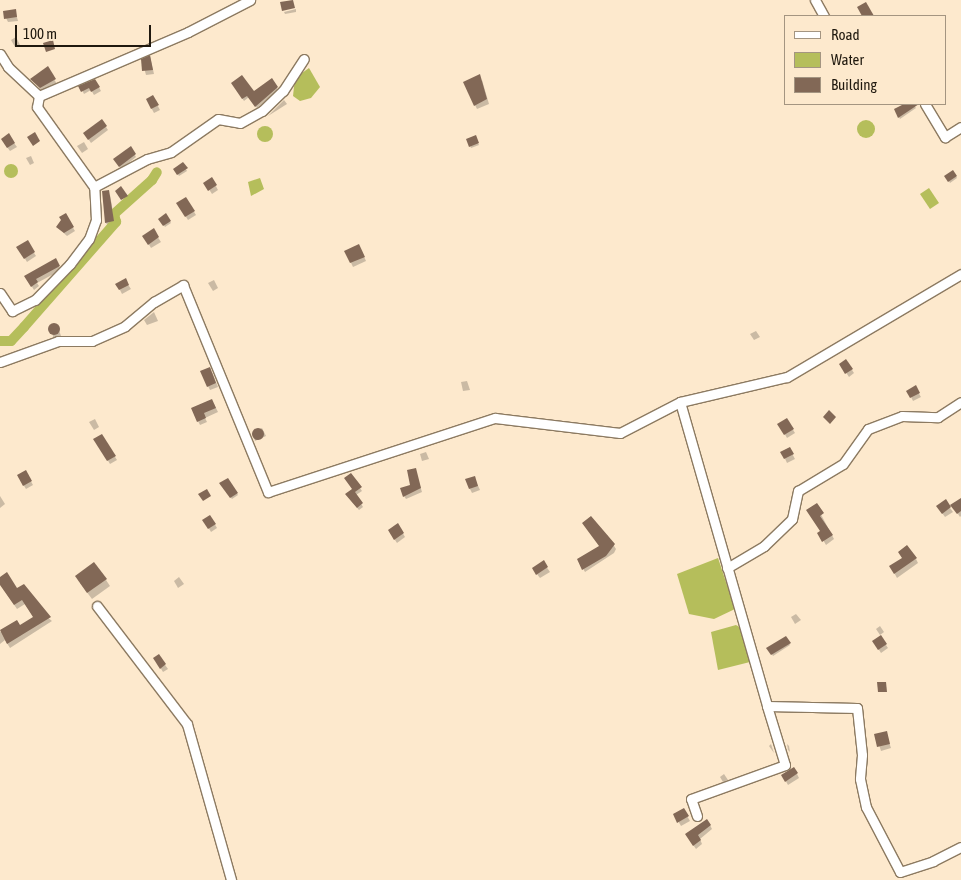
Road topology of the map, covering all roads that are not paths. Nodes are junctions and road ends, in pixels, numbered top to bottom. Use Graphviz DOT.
graph roads {
  1 [pos="250,0"];
  2 [pos="815,0"];
  3 [pos="823,15"];
  4 [pos="0,54"];
  5 [pos="304,59"];
  6 [pos="39,96"];
  7 [pos="926,105"];
  8 [pos="961,127"];
  9 [pos="94,187"];
  10 [pos="961,274"];
  11 [pos="0,293"];
  12 [pos="0,362"];
  13 [pos="680,402"];
  14 [pos="961,402"];
  15 [pos="727,568"];
  16 [pos="97,606"];
  17 [pos="767,706"];
  18 [pos="697,816"];
  19 [pos="961,847"];
  20 [pos="902,876"];
  21 [pos="231,880"];
  1 -- 6 [label="street"];
  2 -- 3 [label="street"];
  4 -- 6 [label="street"];
  5 -- 9 [label="street"];
  6 -- 9 [label="street"];
  7 -- 8 [label="street"];
  9 -- 11 [label="street"];
  10 -- 13 [label="street"];
  12 -- 13 [label="street"];
  13 -- 15 [label="street"];
  14 -- 15 [label="street"];
  15 -- 17 [label="street"];
  16 -- 21 [label="street"];
  17 -- 18 [label="street"];
  17 -- 20 [label="street"];
  19 -- 20 [label="street"];
}
